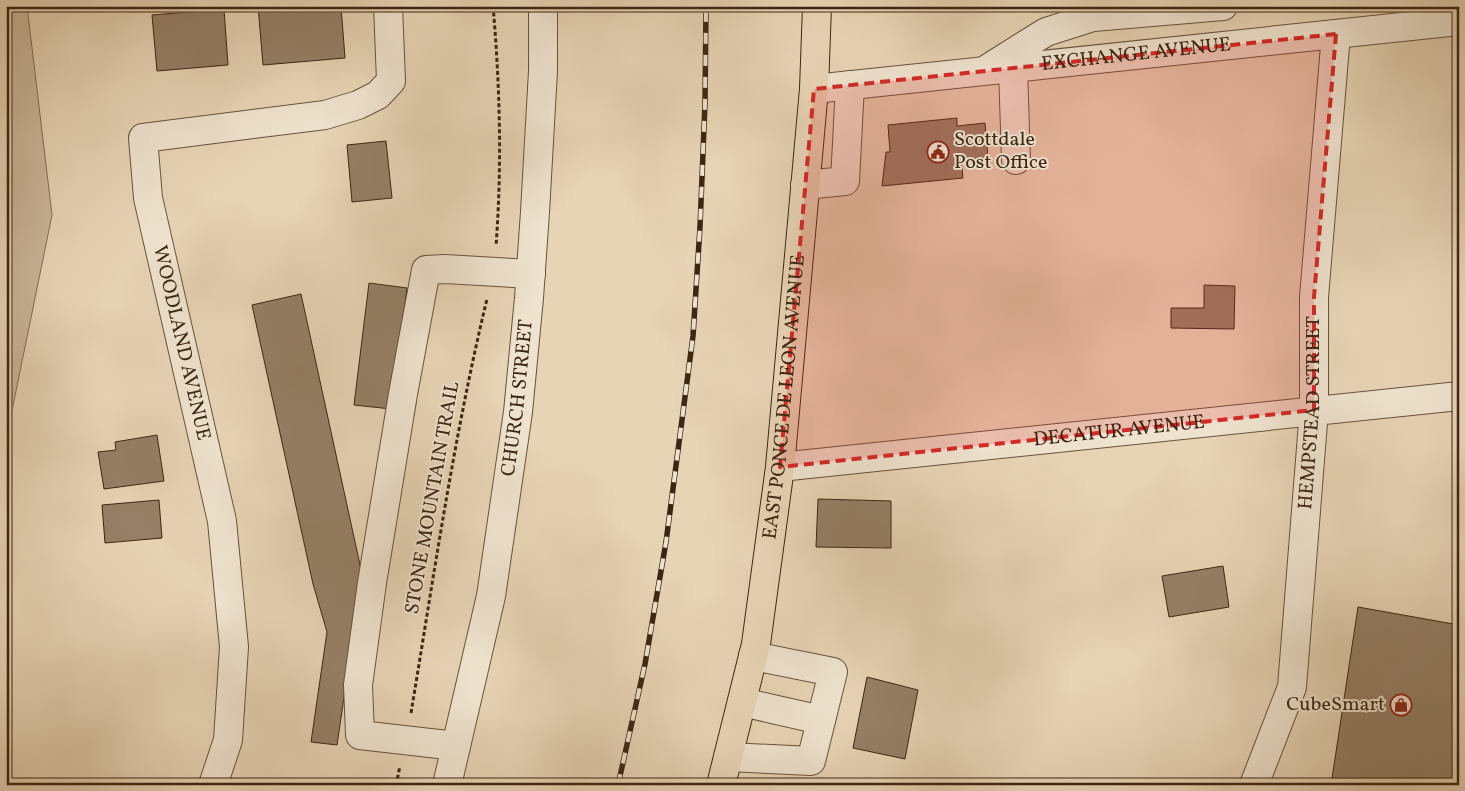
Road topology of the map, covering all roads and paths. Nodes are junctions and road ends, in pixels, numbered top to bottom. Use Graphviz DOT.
graph roads {
  1 [pos="388,6"];
  2 [pos="493,6"];
  3 [pos="543,6"];
  4 [pos="817,6"];
  5 [pos="1222,6"];
  6 [pos="1094,12"];
  7 [pos="1459,21"];
  8 [pos="1336,34"];
  9 [pos="1013,69"];
  10 [pos="982,72"];
  11 [pos="850,86"];
  12 [pos="814,89"];
  13 [pos="1016,160"];
  14 [pos="805,185"];
  15 [pos="496,250"];
  16 [pos="531,274"];
  17 [pos="489,292"];
  18 [pos="1459,396"];
  19 [pos="1314,410"];
  20 [pos="780,467"];
  21 [pos="753,656"];
  22 [pos="742,702"];
  23 [pos="821,720"];
  24 [pos="410,721"];
  25 [pos="456,746"];
  26 [pos="728,757"];
  27 [pos="402,758"];
  28 [pos="213,785"];
  29 [pos="396,785"];
  30 [pos="447,785"];
  31 [pos="721,785"];
  32 [pos="1254,785"];
  1 -- 28 [label="street, WOODLAND AVENUE"];
  2 -- 15 [label="path"];
  3 -- 16 [label="street, CHURCH STREET"];
  4 -- 12 [label="main road, EAST PONCE DE LEON AVENUE"];
  5 -- 6 [label="street"];
  6 -- 10 [label="street"];
  7 -- 8 [label="street, EXCHANGE AVENUE"];
  8 -- 9 [label="street, EXCHANGE AVENUE"];
  8 -- 19 [label="street, HEMPSTEAD STREET"];
  9 -- 10 [label="street, EXCHANGE AVENUE"];
  9 -- 13 [label="street"];
  10 -- 11 [label="street, EXCHANGE AVENUE"];
  11 -- 12 [label="street, EXCHANGE AVENUE"];
  11 -- 14 [label="street"];
  12 -- 14 [label="main road, EAST PONCE DE LEON AVENUE"];
  14 -- 20 [label="main road, EAST PONCE DE LEON AVENUE"];
  16 -- 25 [label="street, CHURCH STREET"];
  16 -- 25 [label="street"];
  17 -- 24 [label="path, STONE MOUNTAIN TRAIL"];
  18 -- 19 [label="street, DECATUR AVENUE"];
  19 -- 20 [label="street, DECATUR AVENUE"];
  19 -- 32 [label="street, HEMPSTEAD STREET"];
  20 -- 21 [label="main road, EAST PONCE DE LEON AVENUE"];
  21 -- 22 [label="main road, EAST PONCE DE LEON AVENUE"];
  21 -- 23 [label="street"];
  22 -- 23 [label="street"];
  22 -- 26 [label="main road, EAST PONCE DE LEON AVENUE"];
  23 -- 26 [label="street"];
  25 -- 30 [label="street, CHURCH STREET"];
  26 -- 31 [label="main road, EAST PONCE DE LEON AVENUE"];
  27 -- 29 [label="path"];
}
